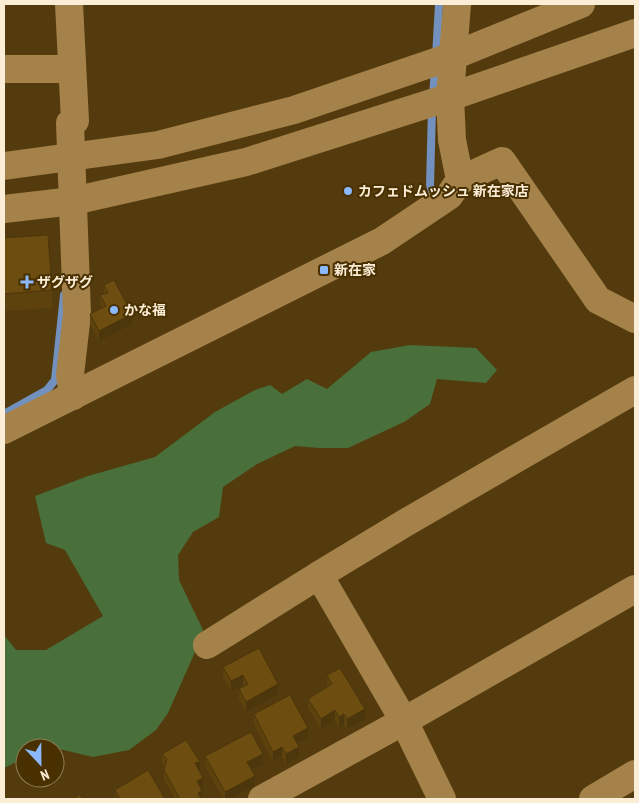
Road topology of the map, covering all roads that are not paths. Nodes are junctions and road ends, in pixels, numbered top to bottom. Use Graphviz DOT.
graph roads {
  1 [pos="58,4"];
  2 [pos="69,4"];
  3 [pos="457,4"];
  4 [pos="581,4"];
  5 [pos="635,32"];
  6 [pos="453,56"];
  7 [pos="4,69"];
  8 [pos="60,69"];
  9 [pos="450,97"];
  10 [pos="70,123"];
  11 [pos="71,157"];
  12 [pos="4,166"];
  13 [pos="460,180"];
  14 [pos="73,200"];
  15 [pos="4,209"];
  16 [pos="635,319"];
  17 [pos="635,390"];
  18 [pos="73,396"];
  19 [pos="4,430"];
  20 [pos="319,575"];
  21 [pos="635,589"];
  22 [pos="207,645"];
  23 [pos="404,721"];
  24 [pos="635,774"];
  25 [pos="262,799"];
  26 [pos="442,799"];
  27 [pos="593,799"];
  1 -- 8 [label="street"];
  2 -- 10 [label="street"];
  3 -- 6 [label="street"];
  4 -- 6 [label="street"];
  5 -- 9 [label="street"];
  6 -- 9 [label="street"];
  6 -- 11 [label="street"];
  7 -- 8 [label="street"];
  8 -- 10 [label="street"];
  9 -- 13 [label="street"];
  9 -- 14 [label="street"];
  10 -- 11 [label="street"];
  11 -- 12 [label="street"];
  11 -- 14 [label="street"];
  13 -- 16 [label="street"];
  13 -- 18 [label="street"];
  14 -- 15 [label="street"];
  14 -- 18 [label="street"];
  17 -- 20 [label="street"];
  18 -- 19 [label="street"];
  20 -- 22 [label="street"];
  20 -- 23 [label="street"];
  21 -- 23 [label="street"];
  23 -- 25 [label="street"];
  23 -- 26 [label="street"];
  24 -- 27 [label="street"];
}
